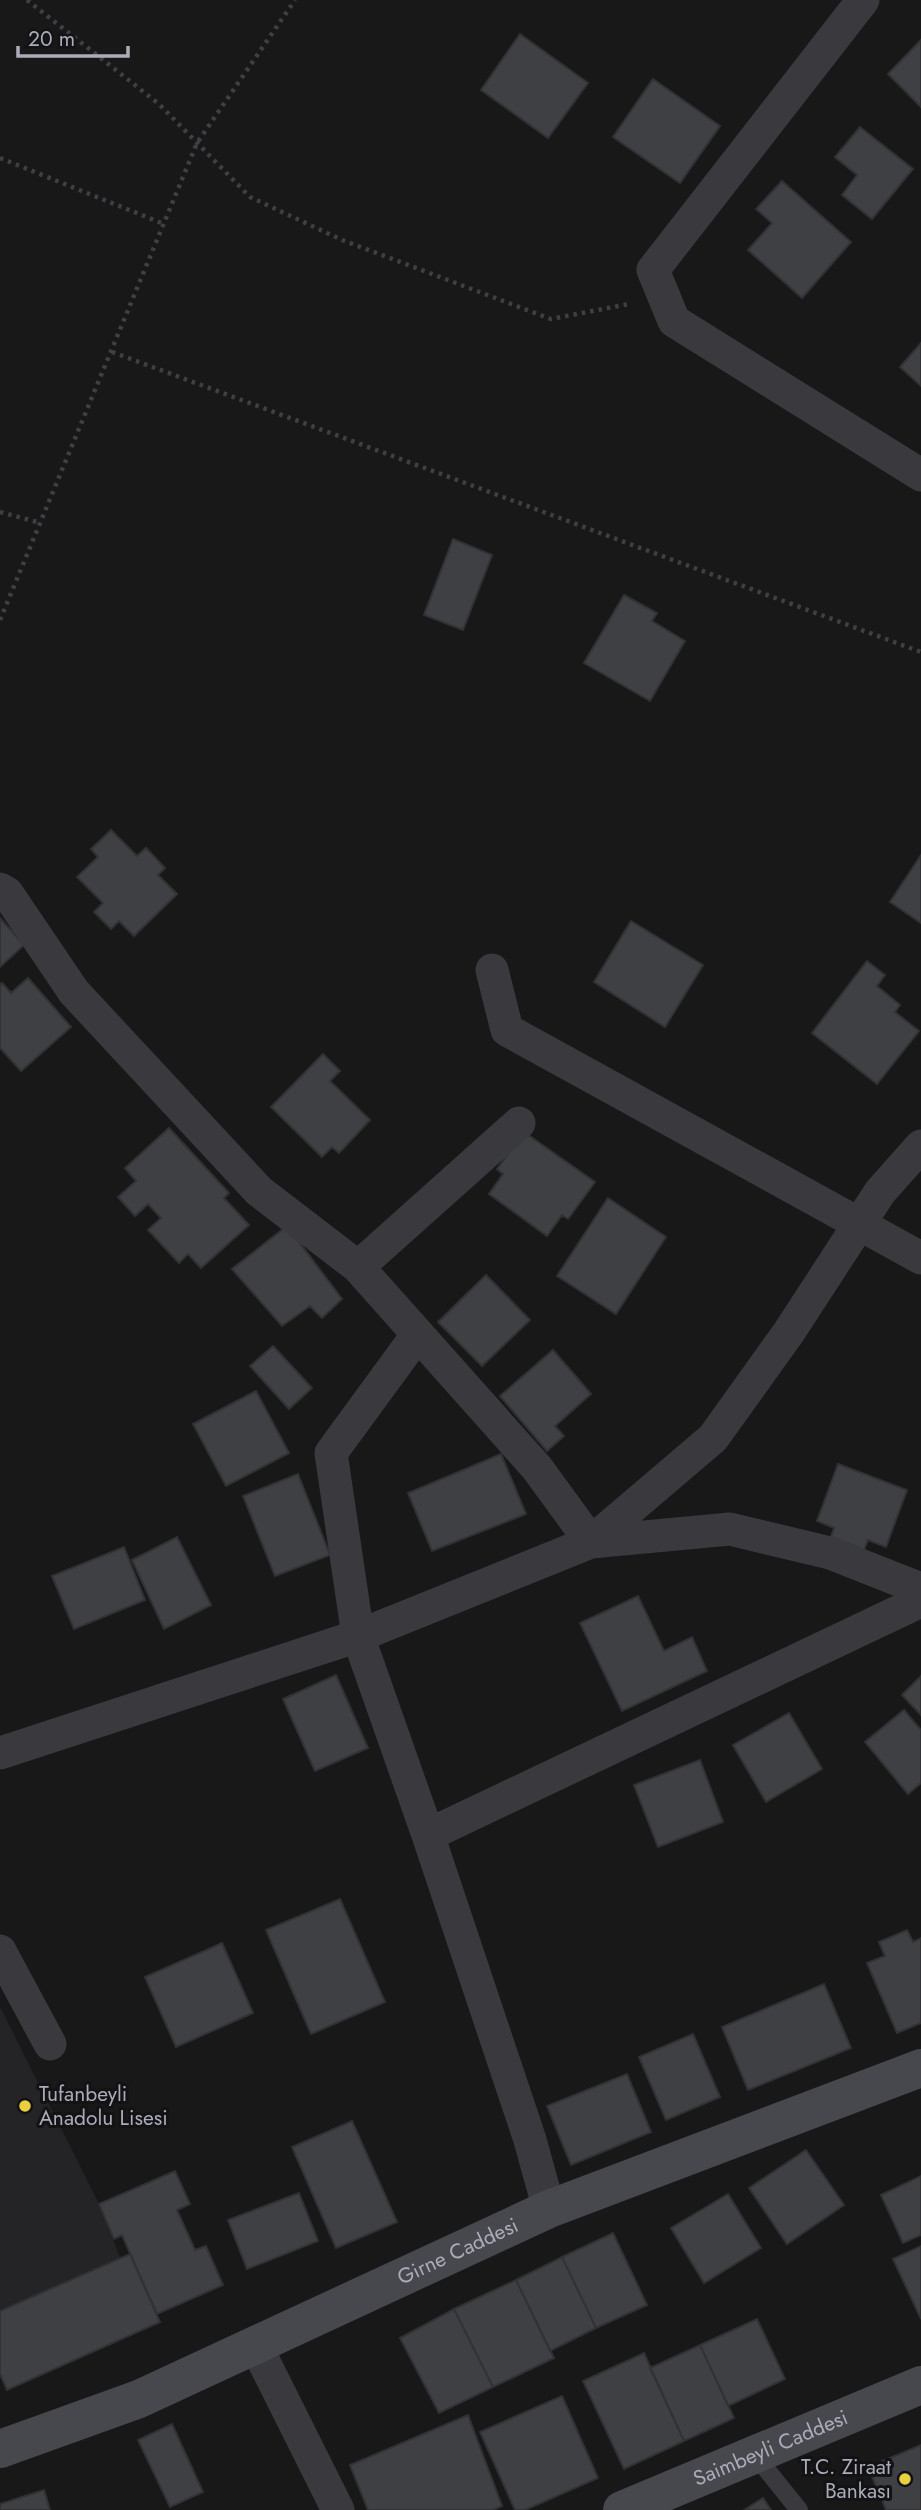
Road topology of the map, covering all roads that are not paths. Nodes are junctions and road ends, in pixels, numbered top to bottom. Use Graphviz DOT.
graph roads {
  1 [pos="863,0"];
  2 [pos="921,475"];
  3 [pos="0,889"];
  4 [pos="492,970"];
  5 [pos="519,1123"];
  6 [pos="921,1146"];
  7 [pos="859,1225"];
  8 [pos="921,1258"];
  9 [pos="358,1267"];
  10 [pos="418,1334"];
  11 [pos="591,1542"];
  12 [pos="921,1589"];
  13 [pos="921,1601"];
  14 [pos="358,1636"];
  15 [pos="0,1752"];
  16 [pos="428,1835"];
  17 [pos="0,1951"];
  18 [pos="50,2044"];
  19 [pos="921,2067"];
  20 [pos="549,2208"];
  21 [pos="256,2346"];
  22 [pos="921,2385"];
  23 [pos="0,2449"];
  24 [pos="754,2454"];
  25 [pos="338,2510"];
  26 [pos="622,2510"];
  27 [pos="799,2510"];
  1 -- 2 [label="street"];
  3 -- 9 [label="street"];
  4 -- 7 [label="street"];
  5 -- 9 [label="street"];
  6 -- 7 [label="street"];
  7 -- 8 [label="street"];
  7 -- 11 [label="street"];
  9 -- 10 [label="street"];
  10 -- 11 [label="street"];
  10 -- 14 [label="street"];
  11 -- 12 [label="street"];
  11 -- 14 [label="street"];
  13 -- 16 [label="street"];
  14 -- 15 [label="street"];
  14 -- 16 [label="street"];
  16 -- 20 [label="street"];
  17 -- 18 [label="street"];
  19 -- 20 [label="street, Girne Caddesi"];
  20 -- 21 [label="street, Girne Caddesi"];
  21 -- 23 [label="street, Girne Caddesi"];
  21 -- 25 [label="street"];
  22 -- 24 [label="street, Saimbeyli Caddesi"];
  24 -- 26 [label="street, Saimbeyli Caddesi"];
  24 -- 27 [label="lane"];
}
